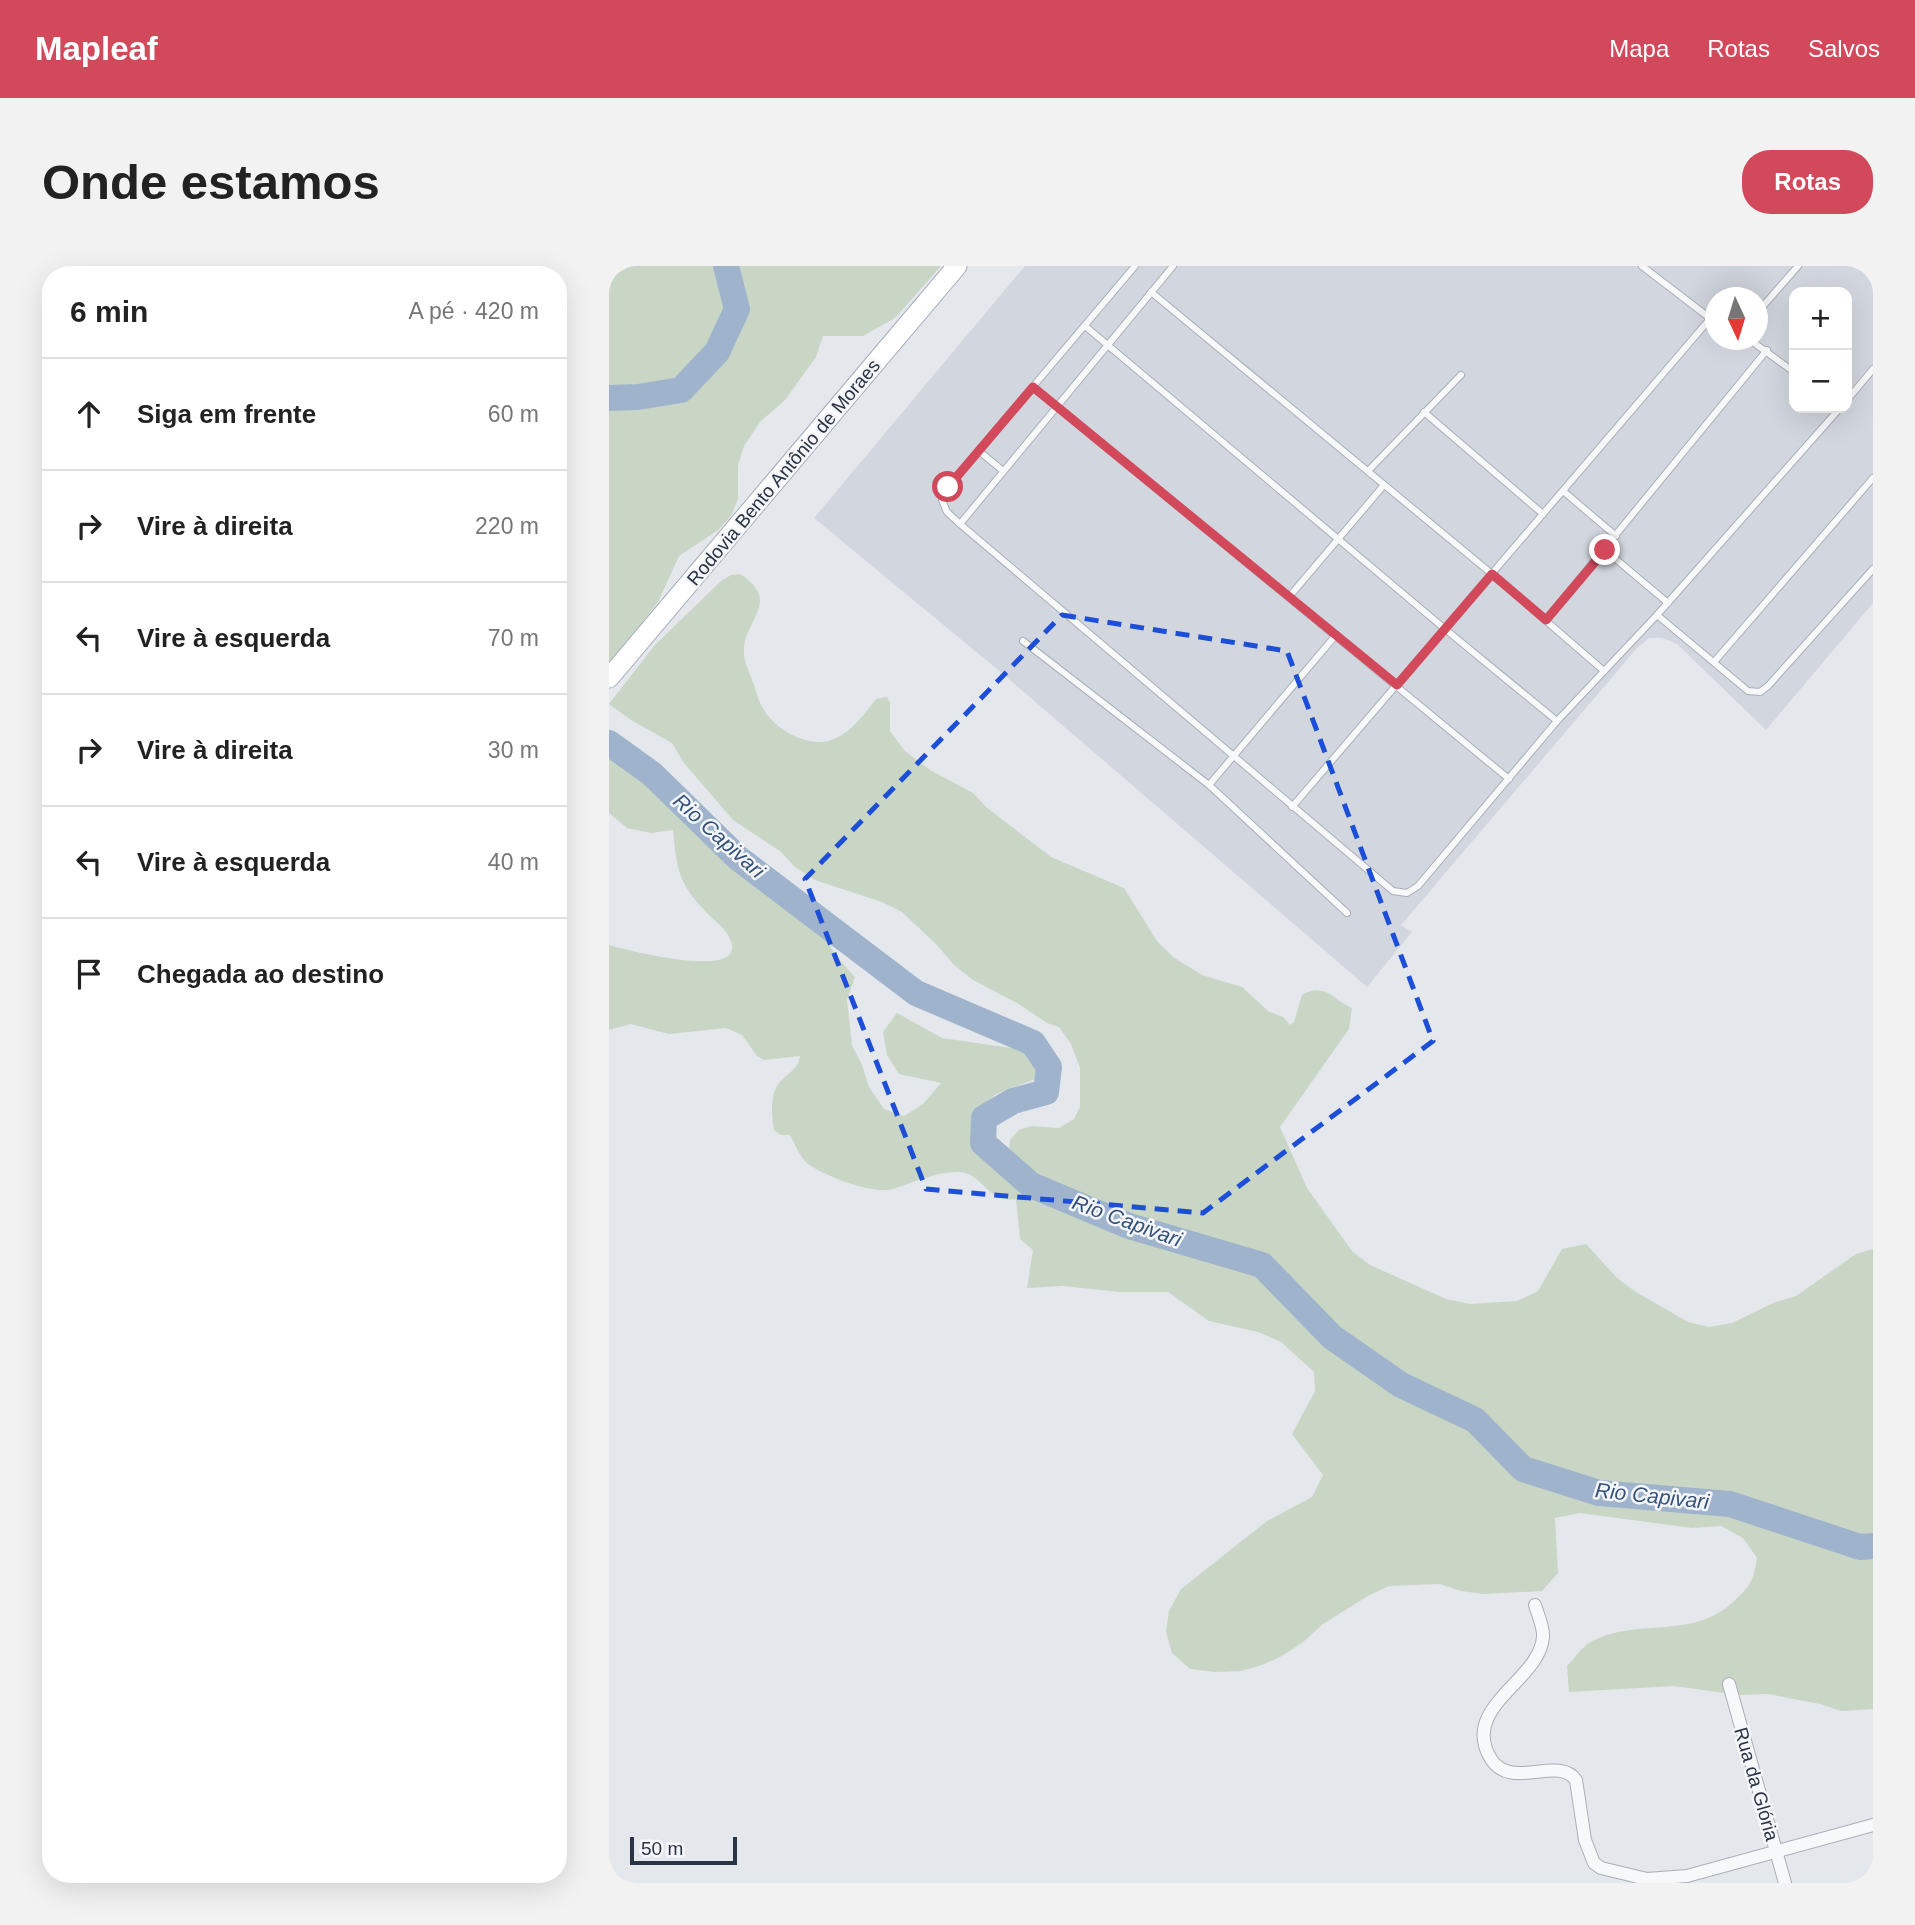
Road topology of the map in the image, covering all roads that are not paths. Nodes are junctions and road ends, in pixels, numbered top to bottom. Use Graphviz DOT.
graph roads {
  1 [pos="957,266"];
  2 [pos="1135,266"];
  3 [pos="1642,266"];
  4 [pos="1798,266"];
  5 [pos="1171,267"];
  6 [pos="1151,292"];
  7 [pos="1768,301"];
  8 [pos="1705,316"];
  9 [pos="1085,326"];
  10 [pos="1705,329"];
  11 [pos="1107,344"];
  12 [pos="1767,350"];
  13 [pos="1789,368"];
  14 [pos="1873,369"];
  15 [pos="1461,375"];
  16 [pos="1033,387"];
  17 [pos="1852,394"];
  18 [pos="1056,406"];
  19 [pos="1424,412"];
  20 [pos="1835,413"];
  21 [pos="979,451"];
  22 [pos="1002,470"];
  23 [pos="1368,471"];
  24 [pos="1873,478"];
  25 [pos="1384,485"];
  26 [pos="1563,491"];
  27 [pos="1543,514"];
  28 [pos="960,524"];
  29 [pos="1616,536"];
  30 [pos="1340,538"];
  31 [pos="1605,550"];
  32 [pos="1873,569"];
  33 [pos="1492,574"];
  34 [pos="1289,597"];
  35 [pos="1668,603"];
  36 [pos="1657,615"];
  37 [pos="1546,620"];
  38 [pos="1445,629"];
  39 [pos="1336,635"];
  40 [pos="1023,641"];
  41 [pos="1714,662"];
  42 [pos="1604,671"];
  43 [pos="611,675"];
  44 [pos="1397,685"];
  45 [pos="1557,721"];
  46 [pos="1232,756"];
  47 [pos="1509,779"];
  48 [pos="1209,785"];
  49 [pos="1293,807"];
  50 [pos="1347,913"];
  51 [pos="1535,1605"];
  52 [pos="1729,1684"];
  53 [pos="1873,1825"];
  54 [pos="1775,1851"];
  55 [pos="1785,1883"];
  1 -- 43 [label="main road, Rodovia Bento Antônio de Moraes"];
  2 -- 9 [label="lane"];
  3 -- 8 [label="lane"];
  4 -- 7 [label="lane"];
  5 -- 6 [label="lane"];
  6 -- 11 [label="lane"];
  6 -- 23 [label="lane"];
  9 -- 11 [label="lane"];
  9 -- 16 [label="lane"];
  10 -- 26 [label="lane"];
  11 -- 18 [label="lane"];
  11 -- 30 [label="lane"];
  12 -- 13 [label="lane"];
  12 -- 29 [label="lane"];
  14 -- 17 [label="lane"];
  15 -- 19 [label="lane"];
  16 -- 18 [label="lane"];
  16 -- 21 [label="lane"];
  18 -- 22 [label="lane"];
  18 -- 34 [label="lane"];
  19 -- 23 [label="lane"];
  19 -- 27 [label="lane"];
  20 -- 35 [label="lane"];
  21 -- 22 [label="lane"];
  21 -- 28 [label="lane"];
  22 -- 28 [label="lane"];
  23 -- 25 [label="lane"];
  24 -- 41 [label="lane"];
  25 -- 30 [label="lane"];
  25 -- 33 [label="lane"];
  26 -- 27 [label="lane"];
  26 -- 29 [label="lane"];
  27 -- 33 [label="lane"];
  28 -- 46 [label="lane"];
  29 -- 31 [label="lane"];
  30 -- 34 [label="lane"];
  30 -- 38 [label="lane"];
  31 -- 35 [label="lane"];
  31 -- 37 [label="lane"];
  32 -- 41 [label="lane"];
  33 -- 37 [label="lane"];
  33 -- 38 [label="lane"];
  34 -- 39 [label="lane"];
  35 -- 36 [label="lane"];
  36 -- 41 [label="lane"];
  36 -- 42 [label="lane"];
  37 -- 42 [label="lane"];
  38 -- 44 [label="lane"];
  38 -- 45 [label="lane"];
  39 -- 44 [label="lane"];
  39 -- 46 [label="lane"];
  40 -- 48 [label="lane"];
  42 -- 45 [label="lane"];
  44 -- 47 [label="lane"];
  44 -- 49 [label="lane"];
  45 -- 47 [label="lane"];
  46 -- 48 [label="lane"];
  46 -- 49 [label="lane"];
  47 -- 49 [label="lane"];
  48 -- 50 [label="lane"];
  51 -- 54 [label="street"];
  52 -- 54 [label="street, Rua da Glória"];
  53 -- 54 [label="street"];
  54 -- 55 [label="street, Rua da Glória"];
}
